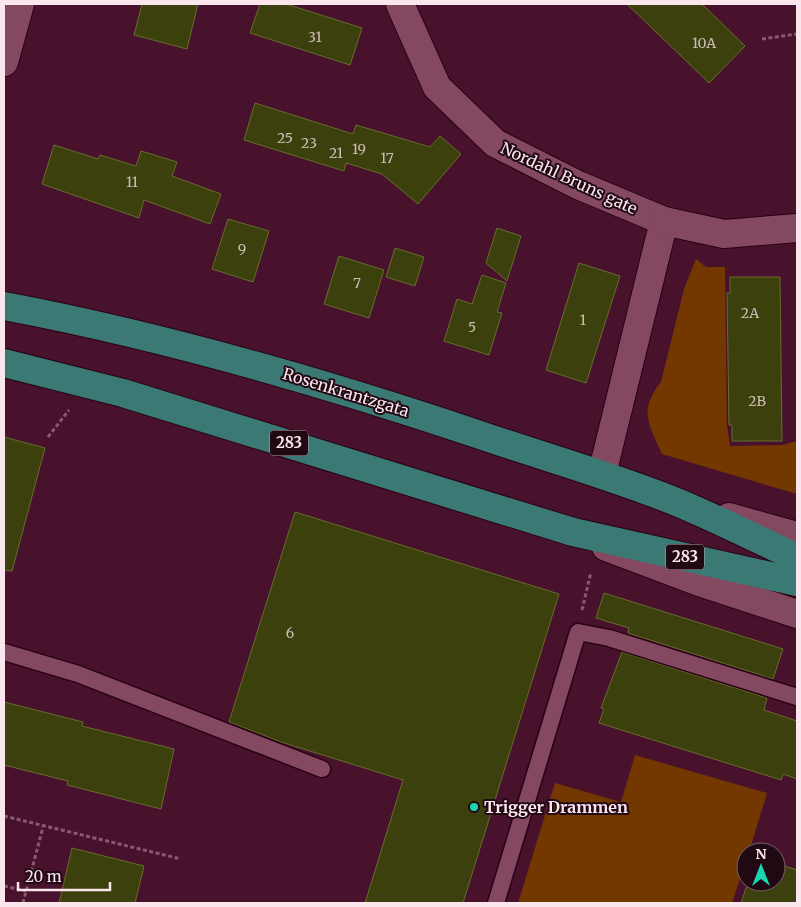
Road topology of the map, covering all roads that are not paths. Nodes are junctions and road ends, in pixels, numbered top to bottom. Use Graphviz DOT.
graph roads {
  1 [pos="20,4"];
  2 [pos="400,4"];
  3 [pos="4,62"];
  4 [pos="664,221"];
  5 [pos="797,228"];
  6 [pos="4,306"];
  7 [pos="4,363"];
  8 [pos="602,474"];
  9 [pos="680,504"];
  10 [pos="573,532"];
  11 [pos="797,536"];
  12 [pos="797,558"];
  13 [pos="797,582"];
  14 [pos="797,614"];
  15 [pos="4,652"];
  16 [pos="797,697"];
  17 [pos="322,769"];
  18 [pos="496,903"];
  1 -- 3 [label="street"];
  2 -- 4 [label="street, Nordahl Bruns gate"];
  4 -- 5 [label="street, Nordahl Bruns gate"];
  4 -- 8 [label="street"];
  6 -- 8 [label="main road, Rosenkrantzgata"];
  7 -- 10 [label="main road, 283"];
  8 -- 9 [label="main road, Rosenkrantzgata"];
  9 -- 11 [label="street, Rosenkrantzgata"];
  9 -- 12 [label="main road, Rosenkrantzgata"];
  10 -- 13 [label="main road, 283"];
  10 -- 14 [label="street"];
  15 -- 17 [label="lane"];
  16 -- 18 [label="lane"];
}
